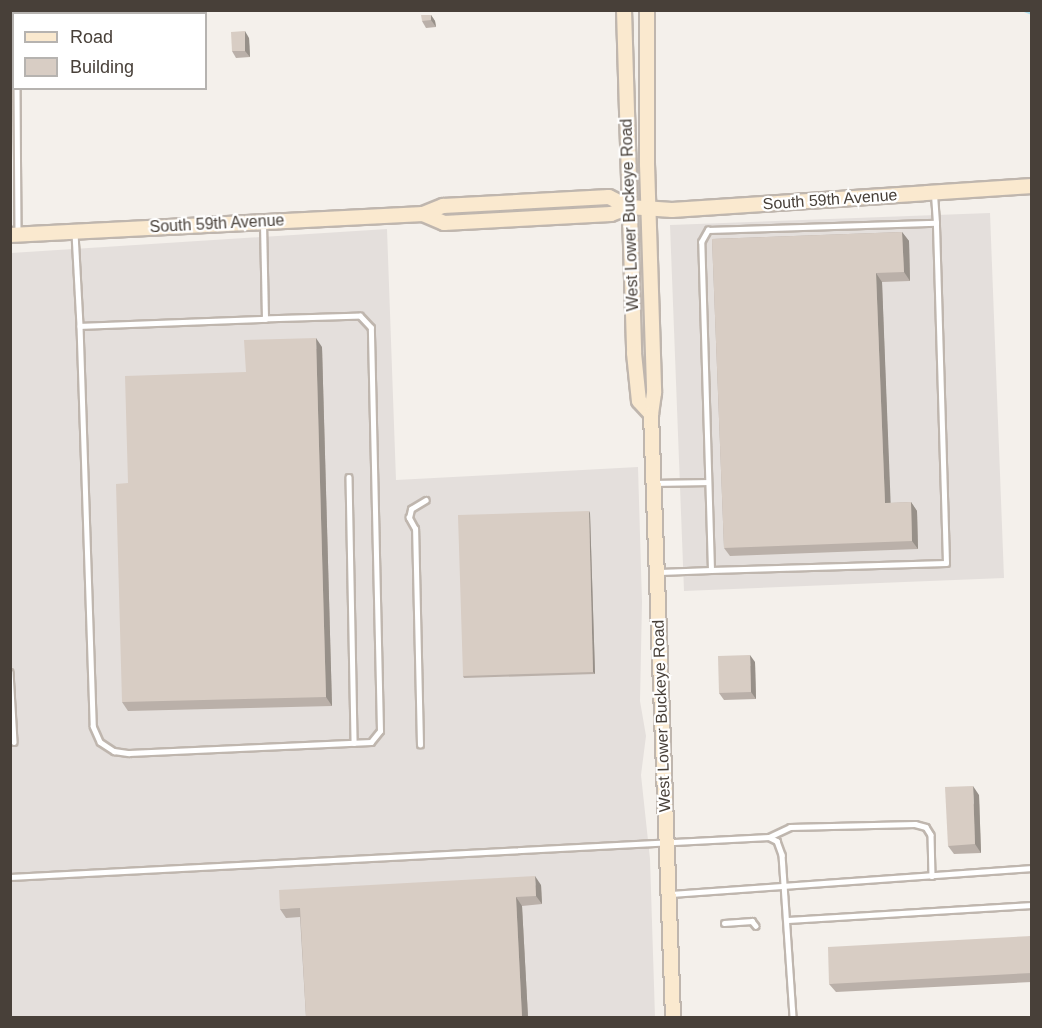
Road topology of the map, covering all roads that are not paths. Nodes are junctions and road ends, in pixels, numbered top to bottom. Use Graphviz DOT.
graph roads {
  1 [pos="624,10"];
  2 [pos="647,10"];
  3 [pos="17,90"];
  4 [pos="10,98"];
  5 [pos="17,98"];
  6 [pos="1032,186"];
  7 [pos="934,193"];
  8 [pos="629,207"];
  9 [pos="648,208"];
  10 [pos="262,221"];
  11 [pos="936,224"];
  12 [pos="75,232"];
  13 [pos="14,235"];
  14 [pos="265,319"];
  15 [pos="80,326"];
  16 [pos="651,414"];
  17 [pos="349,477"];
  18 [pos="708,482"];
  19 [pos="654,483"];
  20 [pos="426,500"];
  21 [pos="711,570"];
  22 [pos="657,572"];
  23 [pos="10,672"];
  24 [pos="12,719"];
  25 [pos="14,742"];
  26 [pos="354,743"];
  27 [pos="420,745"];
  28 [pos="769,837"];
  29 [pos="666,843"];
  30 [pos="1032,868"];
  31 [pos="932,876"];
  32 [pos="10,877"];
  33 [pos="786,888"];
  34 [pos="668,894"];
  35 [pos="1032,904"];
  36 [pos="788,920"];
  37 [pos="724,923"];
  38 [pos="756,926"];
  39 [pos="673,1017"];
  40 [pos="793,1017"];
  1 -- 8 [label="main road, West Lower Buckeye Road"];
  2 -- 9 [label="main road, West Lower Buckeye Road"];
  3 -- 5 [label="lane"];
  4 -- 5 [label="lane"];
  5 -- 13 [label="lane"];
  6 -- 7 [label="main road, South 59th Avenue"];
  7 -- 9 [label="main road, South 59th Avenue"];
  7 -- 11 [label="lane"];
  8 -- 9 [label="main road, South 59th Avenue"];
  8 -- 10 [label="main road, South 59th Avenue"];
  8 -- 16 [label="main road, West Lower Buckeye Road"];
  9 -- 16 [label="main road, West Lower Buckeye Road"];
  10 -- 12 [label="main road, South 59th Avenue"];
  10 -- 14 [label="lane"];
  11 -- 18 [label="lane"];
  11 -- 21 [label="lane"];
  12 -- 13 [label="main road, South 59th Avenue"];
  12 -- 15 [label="lane"];
  14 -- 15 [label="lane"];
  14 -- 26 [label="lane"];
  15 -- 26 [label="lane"];
  16 -- 19 [label="main road, West Lower Buckeye Road"];
  17 -- 26 [label="lane"];
  18 -- 19 [label="lane"];
  18 -- 21 [label="lane"];
  19 -- 22 [label="main road, West Lower Buckeye Road"];
  20 -- 27 [label="lane"];
  21 -- 22 [label="lane"];
  22 -- 29 [label="main road, West Lower Buckeye Road"];
  23 -- 24 [label="lane"];
  24 -- 25 [label="lane"];
  28 -- 29 [label="lane"];
  28 -- 31 [label="lane"];
  28 -- 33 [label="lane"];
  29 -- 32 [label="lane"];
  29 -- 34 [label="main road, West Lower Buckeye Road"];
  30 -- 31 [label="lane"];
  31 -- 33 [label="lane"];
  33 -- 34 [label="lane"];
  33 -- 36 [label="lane"];
  34 -- 39 [label="main road, West Lower Buckeye Road"];
  35 -- 36 [label="lane"];
  36 -- 40 [label="lane"];
  37 -- 38 [label="lane"];
}
